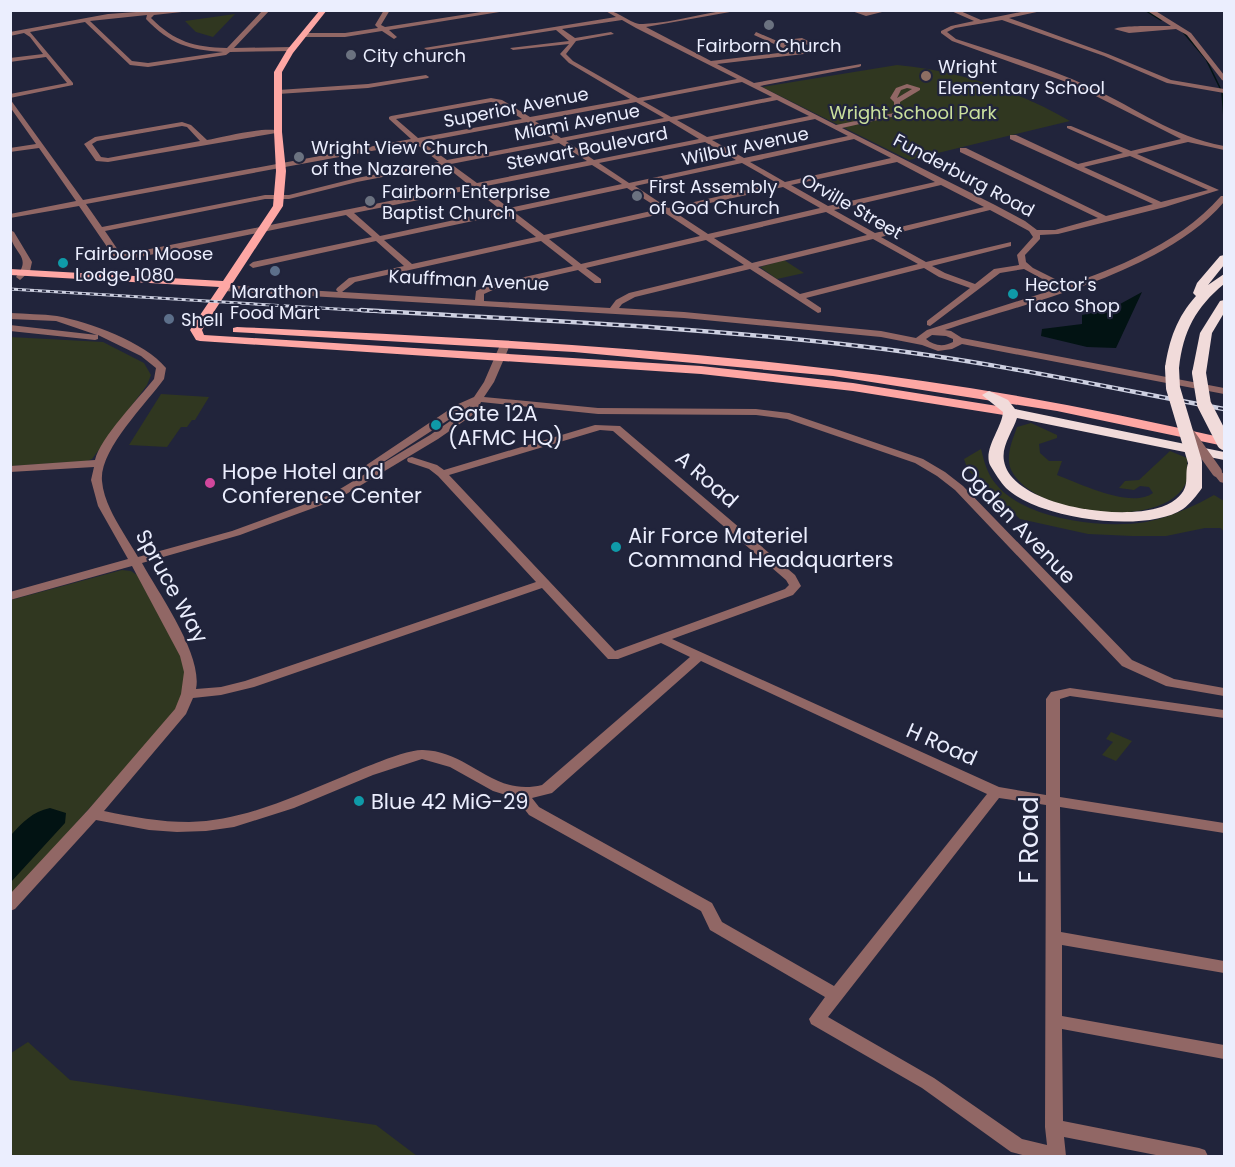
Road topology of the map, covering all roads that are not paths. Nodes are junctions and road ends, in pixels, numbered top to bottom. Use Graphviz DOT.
graph roads {
  1 [pos="197,10"];
  2 [pos="267,10"];
  3 [pos="324,10"];
  4 [pos="387,10"];
  5 [pos="508,10"];
  6 [pos="607,10"];
  7 [pos="738,10"];
  8 [pos="887,10"];
  9 [pos="952,10"];
  10 [pos="1043,10"];
  11 [pos="1149,10"];
  12 [pos="853,11"];
  13 [pos="152,13"];
  14 [pos="715,14"];
  15 [pos="86,17"];
  16 [pos="622,18"];
  17 [pos="1002,18"];
  18 [pos="730,21"];
  19 [pos="981,22"];
  20 [pos="638,27"];
  21 [pos="1177,27"];
  22 [pos="557,28"];
  23 [pos="382,29"];
  24 [pos="1138,29"];
  25 [pos="24,31"];
  26 [pos="756,33"];
  27 [pos="10,34"];
  28 [pos="611,34"];
  29 [pos="304,35"];
  30 [pos="394,38"];
  31 [pos="573,41"];
  32 [pos="778,44"];
  33 [pos="232,48"];
  34 [pos="427,48"];
  35 [pos="513,48"];
  36 [pos="292,50"];
  37 [pos="797,53"];
  38 [pos="48,55"];
  39 [pos="10,60"];
  40 [pos="710,63"];
  41 [pos="860,65"];
  42 [pos="426,77"];
  43 [pos="1224,79"];
  44 [pos="743,80"];
  45 [pos="754,85"];
  46 [pos="1224,91"];
  47 [pos="278,92"];
  48 [pos="10,96"];
  49 [pos="778,98"];
  50 [pos="637,100"];
  51 [pos="10,101"];
  52 [pos="897,101"];
  53 [pos="816,117"];
  54 [pos="670,119"];
  55 [pos="530,120"];
  56 [pos="835,127"];
  57 [pos="1069,127"];
  58 [pos="278,132"];
  59 [pos="855,137"];
  60 [pos="1013,137"];
  61 [pos="706,139"];
  62 [pos="562,140"];
  63 [pos="1186,140"];
  64 [pos="417,141"];
  65 [pos="206,143"];
  66 [pos="41,145"];
  67 [pos="1224,148"];
  68 [pos="10,150"];
  69 [pos="963,150"];
  70 [pos="1131,153"];
  71 [pos="898,159"];
  72 [pos="744,161"];
  73 [pos="446,162"];
  74 [pos="595,162"];
  75 [pos="281,166"];
  76 [pos="1077,166"];
  77 [pos="943,182"];
  78 [pos="785,184"];
  79 [pos="631,185"];
  80 [pos="476,186"];
  81 [pos="279,197"];
  82 [pos="1224,198"];
  83 [pos="82,203"];
  84 [pos="1162,205"];
  85 [pos="992,207"];
  86 [pos="828,209"];
  87 [pos="669,210"];
  88 [pos="509,211"];
  89 [pos="348,212"];
  90 [pos="10,216"];
  91 [pos="1106,219"];
  92 [pos="265,228"];
  93 [pos="100,230"];
  94 [pos="10,232"];
  95 [pos="1034,233"];
  96 [pos="874,236"];
  97 [pos="544,237"];
  98 [pos="709,237"];
  99 [pos="378,238"];
  100 [pos="1008,244"];
  101 [pos="1224,258"];
  102 [pos="253,265"];
  103 [pos="924,265"];
  104 [pos="753,266"];
  105 [pos="1025,266"];
  106 [pos="410,267"];
  107 [pos="581,267"];
  108 [pos="16,275"];
  109 [pos="1224,278"];
  110 [pos="598,281"];
  111 [pos="225,286"];
  112 [pos="976,287"];
  113 [pos="1068,289"];
  114 [pos="340,290"];
  115 [pos="800,297"];
  116 [pos="479,300"];
  117 [pos="1196,303"];
  118 [pos="1224,304"];
  119 [pos="615,308"];
  120 [pos="818,310"];
  121 [pos="10,316"];
  122 [pos="965,320"];
  123 [pos="10,328"];
  124 [pos="927,333"];
  125 [pos="957,338"];
  126 [pos="948,347"];
  127 [pos="503,351"];
  128 [pos="1011,351"];
  129 [pos="153,386"];
  130 [pos="1224,391"];
  131 [pos="989,395"];
  132 [pos="478,399"];
  133 [pos="1010,412"];
  134 [pos="1186,427"];
  135 [pos="1224,442"];
  136 [pos="402,456"];
  137 [pos="1224,456"];
  138 [pos="99,463"];
  139 [pos="10,469"];
  140 [pos="440,472"];
  141 [pos="1221,476"];
  142 [pos="136,561"];
  143 [pos="544,583"];
  144 [pos="10,597"];
  145 [pos="660,638"];
  146 [pos="699,656"];
  147 [pos="1224,692"];
  148 [pos="189,694"];
  149 [pos="1224,714"];
  150 [pos="996,792"];
  151 [pos="522,795"];
  152 [pos="1053,801"];
  153 [pos="93,814"];
  154 [pos="1224,828"];
  155 [pos="10,905"];
  156 [pos="1054,937"];
  157 [pos="1224,968"];
  158 [pos="836,995"];
  159 [pos="1054,1021"];
  160 [pos="1224,1052"];
  161 [pos="1054,1127"];
  162 [pos="1057,1156"];
  163 [pos="1199,1156"];
  1 -- 13 [label="street"];
  2 -- 33 [label="street"];
  3 -- 29 [label="main road"];
  4 -- 23 [label="street"];
  5 -- 23 [label="street"];
  6 -- 16 [label="street, Funderburg Road"];
  7 -- 14 [label="street"];
  8 -- 12 [label="street"];
  9 -- 19 [label="street"];
  10 -- 17 [label="street"];
  11 -- 21 [label="street"];
  13 -- 15 [label="street"];
  13 -- 33 [label="street"];
  14 -- 18 [label="street"];
  14 -- 20 [label="street"];
  15 -- 25 [label="street"];
  15 -- 33 [label="street"];
  16 -- 20 [label="street, Funderburg Road"];
  16 -- 22 [label="street"];
  17 -- 19 [label="street"];
  17 -- 46 [label="street"];
  19 -- 63 [label="street"];
  20 -- 40 [label="street, Funderburg Road"];
  21 -- 24 [label="street"];
  21 -- 43 [label="street"];
  22 -- 31 [label="street"];
  22 -- 34 [label="street"];
  23 -- 29 [label="street"];
  23 -- 30 [label="street"];
  25 -- 27 [label="street"];
  25 -- 38 [label="street"];
  26 -- 32 [label="street"];
  28 -- 31 [label="street"];
  29 -- 36 [label="main road"];
  31 -- 35 [label="street"];
  31 -- 50 [label="street, Orville Street"];
  32 -- 37 [label="street"];
  32 -- 37 [label="street"];
  33 -- 36 [label="street"];
  36 -- 47 [label="main road"];
  37 -- 40 [label="street"];
  38 -- 39 [label="street"];
  38 -- 48 [label="street"];
  40 -- 44 [label="street, Funderburg Road"];
  41 -- 45 [label="street"];
  42 -- 47 [label="street"];
  44 -- 45 [label="street, Funderburg Road"];
  44 -- 50 [label="street, Superior Avenue"];
  45 -- 49 [label="street, Funderburg Road"];
  47 -- 58 [label="main road"];
  49 -- 53 [label="street, Funderburg Road"];
  49 -- 54 [label="street, Miami Avenue"];
  50 -- 54 [label="street, Orville Street"];
  50 -- 55 [label="street, Superior Avenue"];
  51 -- 66 [label="street"];
  52 -- 56 [label="street"];
  53 -- 56 [label="street, Funderburg Road"];
  53 -- 61 [label="street, Stewart Boulevard"];
  54 -- 61 [label="street, Orville Street"];
  54 -- 62 [label="street, Miami Avenue"];
  55 -- 62 [label="street"];
  55 -- 64 [label="street, Superior Avenue"];
  55 -- 64 [label="street"];
  56 -- 59 [label="street, Funderburg Road"];
  57 -- 70 [label="street"];
  58 -- 65 [label="street"];
  58 -- 75 [label="main road"];
  59 -- 71 [label="street, Funderburg Road"];
  59 -- 72 [label="street, Wilbur Avenue"];
  60 -- 76 [label="street"];
  61 -- 72 [label="street, Orville Street"];
  61 -- 74 [label="street, Stewart Boulevard"];
  62 -- 73 [label="street, Miami Avenue"];
  62 -- 74 [label="street"];
  63 -- 67 [label="street"];
  63 -- 70 [label="street"];
  64 -- 73 [label="street"];
  64 -- 75 [label="street, Superior Avenue"];
  65 -- 65 [label="street"];
  66 -- 68 [label="street"];
  66 -- 83 [label="street"];
  69 -- 91 [label="street"];
  70 -- 76 [label="street"];
  70 -- 84 [label="street"];
  71 -- 77 [label="street, Funderburg Road"];
  71 -- 78 [label="street"];
  72 -- 78 [label="street, Orville Street"];
  72 -- 79 [label="street, Wilbur Avenue"];
  73 -- 80 [label="street"];
  73 -- 81 [label="street, Miami Avenue"];
  74 -- 79 [label="street"];
  74 -- 80 [label="street, Stewart Boulevard"];
  75 -- 81 [label="main road"];
  75 -- 83 [label="street, Superior Avenue"];
  76 -- 84 [label="street"];
  77 -- 85 [label="street, Funderburg Road"];
  77 -- 86 [label="street"];
  78 -- 86 [label="street, Orville Street"];
  78 -- 87 [label="street"];
  79 -- 87 [label="street"];
  79 -- 88 [label="street, Wilbur Avenue"];
  80 -- 88 [label="street"];
  80 -- 89 [label="street, Stewart Boulevard"];
  81 -- 92 [label="main road"];
  81 -- 93 [label="street, Miami Avenue"];
  82 -- 113 [label="street"];
  83 -- 90 [label="street, Superior Avenue"];
  83 -- 93 [label="street"];
  84 -- 91 [label="street"];
  85 -- 95 [label="street, Funderburg Road"];
  85 -- 96 [label="street"];
  86 -- 96 [label="street, Orville Street"];
  86 -- 98 [label="street"];
  87 -- 97 [label="street"];
  87 -- 98 [label="street"];
  88 -- 97 [label="street"];
  88 -- 99 [label="street, Wilbur Avenue"];
  89 -- 92 [label="street, Stewart Boulevard"];
  89 -- 99 [label="street"];
  91 -- 95 [label="street"];
  92 -- 93 [label="street, Stewart Boulevard"];
  92 -- 111 [label="main road"];
  94 -- 108 [label="street"];
  95 -- 105 [label="street, Funderburg Road"];
  96 -- 103 [label="street, Orville Street"];
  96 -- 104 [label="street"];
  97 -- 106 [label="street"];
  97 -- 107 [label="street"];
  98 -- 104 [label="street"];
  98 -- 107 [label="street"];
  99 -- 102 [label="street, Wilbur Avenue"];
  99 -- 106 [label="street"];
  100 -- 103 [label="street"];
  101 -- 117 [label="highway"];
  103 -- 112 [label="street, Orville Street"];
  103 -- 115 [label="street"];
  104 -- 115 [label="street"];
  104 -- 119 [label="street"];
  105 -- 112 [label="street"];
  105 -- 113 [label="street"];
  106 -- 114 [label="street"];
  107 -- 110 [label="street"];
  107 -- 116 [label="street"];
  108 -- 111 [label="main road, Kauffman Avenue"];
  109 -- 117 [label="highway"];
  111 -- 114 [label="street, Kauffman Avenue"];
  111 -- 116 [label="street, Kauffman Avenue"];
  111 -- 127 [label="main road"];
  112 -- 124 [label="street"];
  113 -- 122 [label="street"];
  114 -- 116 [label="street, Kauffman Avenue"];
  115 -- 120 [label="street"];
  116 -- 119 [label="street, Kauffman Avenue"];
  117 -- 134 [label="highway, bridge"];
  118 -- 135 [label="highway, bridge"];
  119 -- 124 [label="street, Kauffman Avenue"];
  121 -- 129 [label="street"];
  122 -- 124 [label="street"];
  122 -- 125 [label="street"];
  123 -- 129 [label="street"];
  124 -- 125 [label="street"];
  124 -- 126 [label="street"];
  125 -- 126 [label="street"];
  125 -- 128 [label="street"];
  126 -- 128 [label="street"];
  127 -- 131 [label="main road"];
  127 -- 132 [label="street"];
  127 -- 133 [label="main road"];
  128 -- 130 [label="street"];
  129 -- 138 [label="street, Spruce Way"];
  131 -- 133 [label="highway"];
  131 -- 135 [label="main road"];
  132 -- 136 [label="street"];
  132 -- 136 [label="street"];
  132 -- 147 [label="street, Ogden Avenue"];
  133 -- 134 [label="highway, bridge"];
  133 -- 137 [label="highway"];
  134 -- 141 [label="street, bridge"];
  136 -- 140 [label="street"];
  136 -- 142 [label="street"];
  138 -- 139 [label="street"];
  138 -- 142 [label="street, Spruce Way"];
  140 -- 143 [label="street"];
  140 -- 145 [label="street, A Road"];
  142 -- 144 [label="street"];
  142 -- 148 [label="street, Spruce Way"];
  143 -- 145 [label="street"];
  143 -- 148 [label="street"];
  145 -- 146 [label="street, H Road"];
  146 -- 150 [label="street, H Road"];
  146 -- 151 [label="street"];
  148 -- 153 [label="street, Spruce Way"];
  149 -- 152 [label="street, F Road"];
  150 -- 152 [label="street, H Road"];
  150 -- 158 [label="street"];
  151 -- 153 [label="street"];
  151 -- 158 [label="street"];
  152 -- 154 [label="street, H Road"];
  152 -- 156 [label="street, F Road"];
  153 -- 155 [label="street, Spruce Way"];
  156 -- 157 [label="street"];
  156 -- 159 [label="street, F Road"];
  158 -- 162 [label="street"];
  159 -- 160 [label="street"];
  159 -- 161 [label="street, F Road"];
  161 -- 162 [label="street, F Road"];
  161 -- 163 [label="street"];
}
